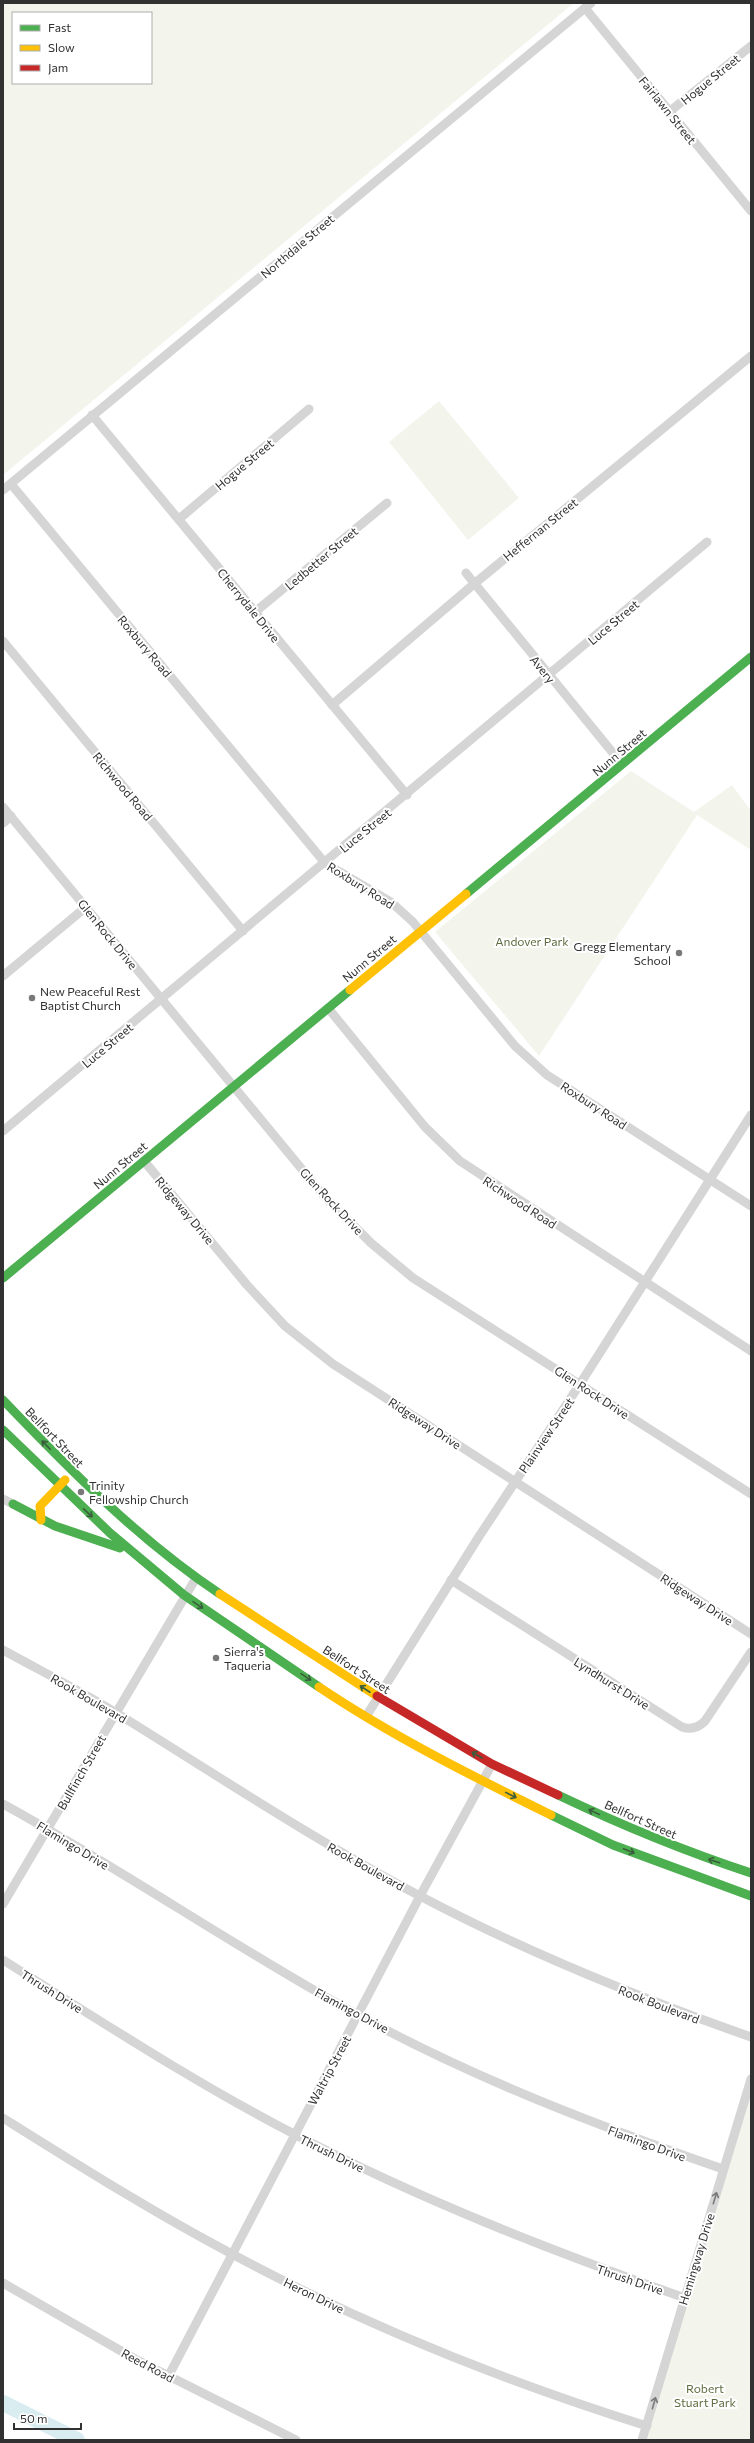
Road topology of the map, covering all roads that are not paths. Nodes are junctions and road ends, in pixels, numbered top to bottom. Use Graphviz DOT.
graph roads {
  1 [pos="588,6"];
  2 [pos="751,46"];
  3 [pos="669,112"];
  4 [pos="750,207"];
  5 [pos="751,356"];
  6 [pos="309,409"];
  7 [pos="92,415"];
  8 [pos="11,484"];
  9 [pos="3,490"];
  10 [pos="387,503"];
  11 [pos="179,519"];
  12 [pos="707,542"];
  13 [pos="466,573"];
  14 [pos="474,584"];
  15 [pos="255,612"];
  16 [pos="3,641"];
  17 [pos="751,657"];
  18 [pos="548,676"];
  19 [pos="332,705"];
  20 [pos="622,764"];
  21 [pos="407,795"];
  22 [pos="3,807"];
  23 [pos="11,816"];
  24 [pos="3,823"];
  25 [pos="325,863"];
  26 [pos="86,907"];
  27 [pos="243,931"];
  28 [pos="420,932"];
  29 [pos="3,976"];
  30 [pos="161,999"];
  31 [pos="328,1008"];
  32 [pos="234,1086"];
  33 [pos="751,1115"];
  34 [pos="3,1131"];
  35 [pos="144,1161"];
  36 [pos="709,1179"];
  37 [pos="751,1206"];
  38 [pos="3,1278"];
  39 [pos="645,1283"];
  40 [pos="751,1350"];
  41 [pos="580,1384"];
  42 [pos="3,1400"];
  43 [pos="3,1430"];
  44 [pos="73,1473"];
  45 [pos="515,1481"];
  46 [pos="59,1486"];
  47 [pos="751,1494"];
  48 [pos="3,1499"];
  49 [pos="44,1500"];
  50 [pos="13,1504"];
  51 [pos="41,1520"];
  52 [pos="135,1554"];
  53 [pos="196,1578"];
  54 [pos="451,1580"];
  55 [pos="184,1595"];
  56 [pos="751,1634"];
  57 [pos="3,1650"];
  58 [pos="751,1652"];
  59 [pos="378,1697"];
  60 [pos="116,1713"];
  61 [pos="367,1715"];
  62 [pos="492,1764"];
  63 [pos="482,1781"];
  64 [pos="3,1804"];
  65 [pos="48,1829"];
  66 [pos="618,1836"];
  67 [pos="751,1873"];
  68 [pos="420,1896"];
  69 [pos="751,1896"];
  70 [pos="3,1904"];
  71 [pos="3,1960"];
  72 [pos="358,2015"];
  73 [pos="751,2037"];
  74 [pos="751,2079"];
  75 [pos="3,2118"];
  76 [pos="295,2134"];
  77 [pos="723,2170"];
  78 [pos="232,2254"];
  79 [pos="3,2283"];
  80 [pos="685,2298"];
  81 [pos="168,2377"];
  82 [pos="647,2426"];
  83 [pos="296,2440"];
  84 [pos="642,2440"];
  1 -- 3 [label="street, Fairlawn Street"];
  1 -- 7 [label="street, Northdale Street"];
  2 -- 3 [label="street, Hogue Street"];
  3 -- 4 [label="street, Fairlawn Street"];
  5 -- 14 [label="street, Heffernan Street"];
  6 -- 11 [label="street, Hogue Street"];
  7 -- 8 [label="street, Northdale Street"];
  7 -- 11 [label="street, Cherrydale Drive"];
  8 -- 9 [label="street, Northdale Street"];
  8 -- 25 [label="street, Roxbury Road"];
  10 -- 15 [label="street, Ledbetter Street"];
  11 -- 15 [label="street, Cherrydale Drive"];
  12 -- 18 [label="street, Luce Street"];
  13 -- 14 [label="street, Avery"];
  14 -- 18 [label="street, Avery"];
  14 -- 19 [label="street, Heffernan Street"];
  15 -- 19 [label="street, Cherrydale Drive"];
  16 -- 27 [label="street, Richwood Road"];
  17 -- 20 [label="main road, Nunn Street"];
  18 -- 20 [label="street, Avery"];
  18 -- 21 [label="street, Luce Street"];
  19 -- 21 [label="street, Cherrydale Drive"];
  20 -- 28 [label="main road, Nunn Street"];
  21 -- 25 [label="street, Luce Street"];
  22 -- 23 [label="street, Glen Rock Drive"];
  23 -- 24 [label="street"];
  23 -- 26 [label="street, Glen Rock Drive"];
  25 -- 27 [label="street, Luce Street"];
  25 -- 28 [label="street, Roxbury Road"];
  26 -- 29 [label="street"];
  26 -- 30 [label="street, Glen Rock Drive"];
  27 -- 30 [label="street, Luce Street"];
  28 -- 31 [label="main road, Nunn Street"];
  28 -- 36 [label="street, Roxbury Road"];
  30 -- 32 [label="street, Glen Rock Drive"];
  30 -- 34 [label="street, Luce Street"];
  31 -- 32 [label="main road, Nunn Street"];
  31 -- 39 [label="street, Richwood Road"];
  32 -- 35 [label="main road, Nunn Street"];
  32 -- 41 [label="street, Glen Rock Drive"];
  33 -- 36 [label="street, Plainview Street"];
  35 -- 38 [label="main road, Nunn Street"];
  35 -- 45 [label="street, Ridgeway Drive"];
  36 -- 37 [label="street, Roxbury Road"];
  36 -- 39 [label="street, Plainview Street"];
  39 -- 40 [label="street, Richwood Road"];
  39 -- 41 [label="street, Plainview Street"];
  41 -- 45 [label="street, Plainview Street"];
  41 -- 47 [label="street, Glen Rock Drive"];
  44 -- 42 [label="main road, Bellfort Street, one-way"];
  43 -- 46 [label="main road, Bellfort Street"];
  44 -- 46 [label="main road"];
  44 -- 53 [label="main road, Bellfort Street"];
  45 -- 54 [label="street, Plainview Street"];
  45 -- 56 [label="street, Ridgeway Drive"];
  46 -- 49 [label="main road"];
  46 -- 52 [label="main road, Bellfort Street, one-way"];
  48 -- 50 [label="street"];
  49 -- 50 [label="main road"];
  49 -- 51 [label="main road"];
  50 -- 51 [label="main road"];
  51 -- 52 [label="main road"];
  52 -- 55 [label="main road, Bellfort Street"];
  53 -- 55 [label="street, Bullfinch Street"];
  59 -- 53 [label="main road, Bellfort Street, one-way"];
  54 -- 58 [label="street, Lyndhurst Drive"];
  54 -- 59 [label="street, Plainview Street"];
  55 -- 60 [label="street, Bullfinch Street"];
  55 -- 61 [label="main road, Bellfort Street, one-way"];
  57 -- 60 [label="street, Rook Boulevard"];
  59 -- 61 [label="street, Plainview Street"];
  62 -- 59 [label="main road, Bellfort Street, one-way"];
  60 -- 65 [label="street, Bullfinch Street"];
  60 -- 68 [label="street, Rook Boulevard"];
  61 -- 63 [label="main road, Bellfort Street"];
  62 -- 63 [label="street, Waltrip Street"];
  66 -- 62 [label="main road, Bellfort Street, one-way"];
  63 -- 66 [label="main road, Bellfort Street, one-way"];
  63 -- 68 [label="street, Waltrip Street"];
  64 -- 65 [label="street, Flamingo Drive"];
  65 -- 70 [label="street, Bullfinch Street"];
  65 -- 72 [label="street, Flamingo Drive"];
  67 -- 66 [label="main road, Bellfort Street, one-way"];
  66 -- 69 [label="main road, Bellfort Street, one-way"];
  68 -- 72 [label="street, Waltrip Street"];
  68 -- 73 [label="street, Rook Boulevard"];
  71 -- 76 [label="street, Thrush Drive"];
  72 -- 76 [label="street, Waltrip Street"];
  72 -- 77 [label="street, Flamingo Drive"];
  74 -- 77 [label="street, Hemingway Drive"];
  75 -- 78 [label="street, Heron Drive"];
  76 -- 78 [label="street, Waltrip Street"];
  76 -- 80 [label="street, Thrush Drive"];
  80 -- 77 [label="street, Hemingway Drive, one-way"];
  78 -- 81 [label="street, Waltrip Street"];
  78 -- 82 [label="street, Heron Drive"];
  79 -- 81 [label="street, Reed Road"];
  82 -- 80 [label="street, Hemingway Drive, one-way"];
  81 -- 83 [label="street, Reed Road"];
  82 -- 84 [label="street, Hemingway Drive"];
}
